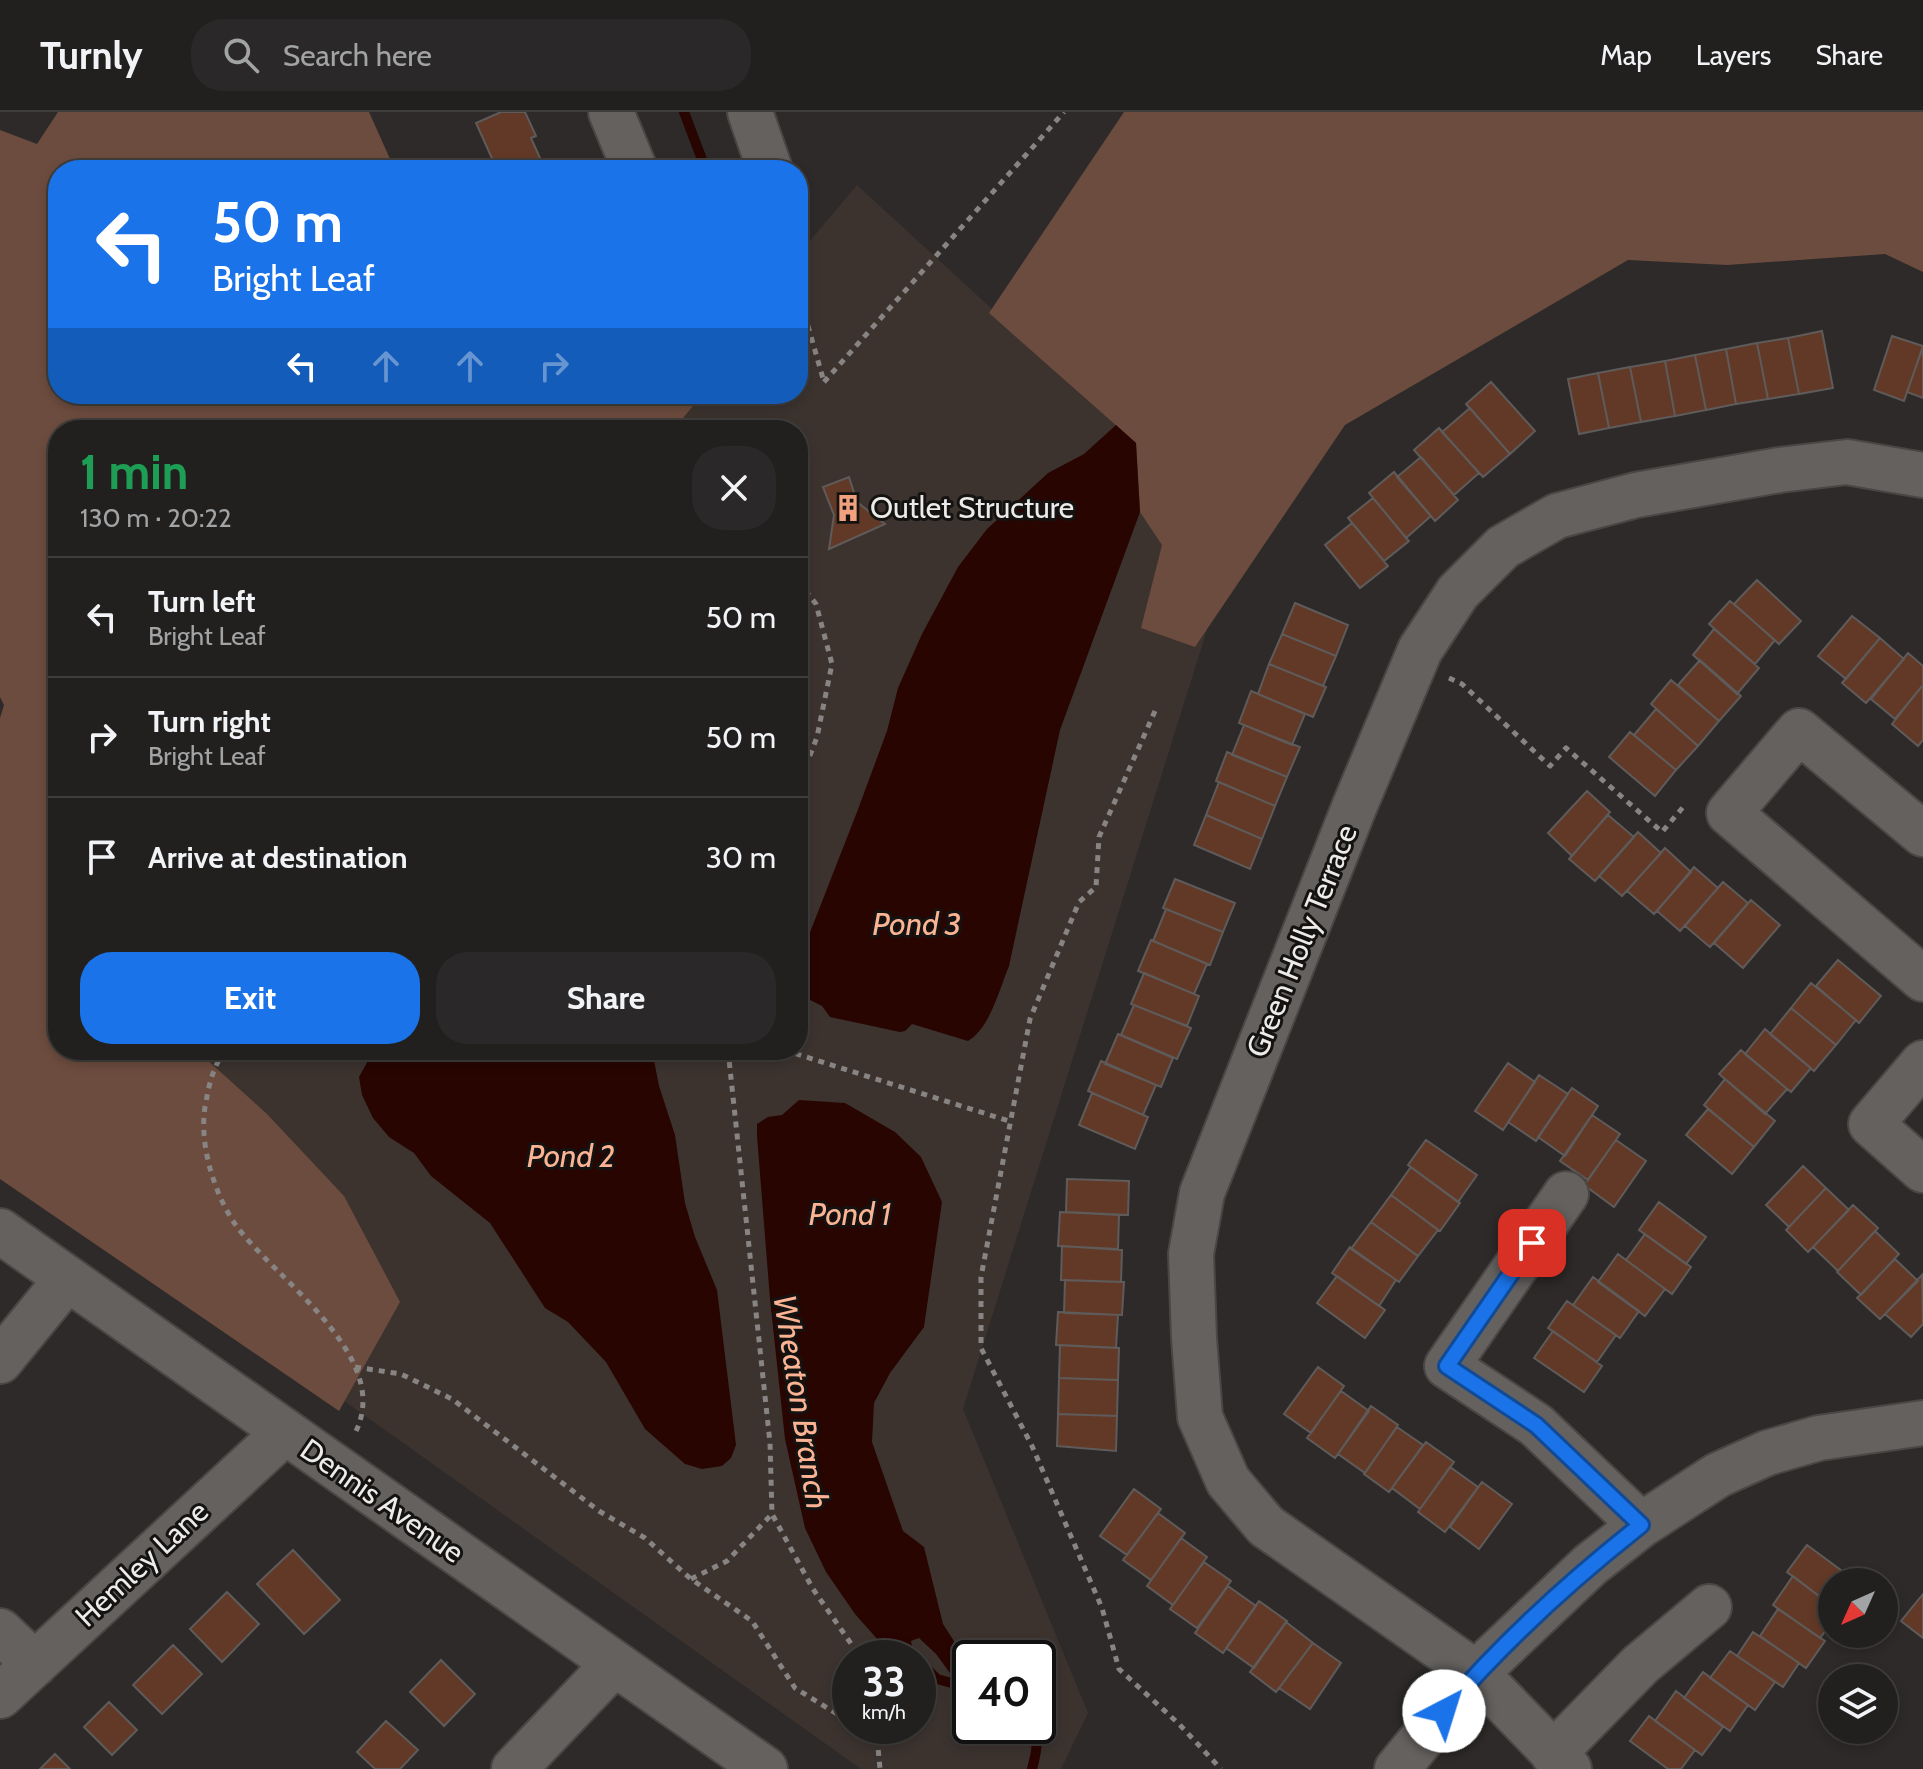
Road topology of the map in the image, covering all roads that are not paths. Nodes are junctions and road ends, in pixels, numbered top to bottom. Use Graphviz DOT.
graph roads {
  1 [pos="611,112"];
  2 [pos="750,112"];
  3 [pos="631,160"];
  4 [pos="767,160"];
  5 [pos="1923,475"];
  6 [pos="1923,834"];
  7 [pos="1923,979"];
  8 [pos="1923,1063"];
  9 [pos="1923,1170"];
  10 [pos="1566,1194"];
  11 [pos="0,1231"];
  12 [pos="67,1279"];
  13 [pos="0,1361"];
  14 [pos="1923,1423"];
  15 [pos="284,1433"];
  16 [pos="1641,1525"];
  17 [pos="1709,1607"];
  18 [pos="0,1631"];
  19 [pos="35,1664"];
  20 [pos="614,1664"];
  21 [pos="1476,1673"];
  22 [pos="0,1696"];
  23 [pos="1561,1762"];
  24 [pos="514,1769"];
  25 [pos="765,1769"];
  26 [pos="1397,1769"];
  1 -- 3 [label="street"];
  2 -- 4 [label="street"];
  5 -- 21 [label="street, Green Holly Terrace"];
  6 -- 7 [label="street"];
  8 -- 9 [label="street"];
  10 -- 16 [label="street"];
  11 -- 12 [label="street, Dennis Avenue"];
  12 -- 13 [label="street"];
  12 -- 15 [label="street, Dennis Avenue"];
  14 -- 16 [label="street"];
  15 -- 19 [label="street, Hemley Lane"];
  15 -- 20 [label="street, Dennis Avenue"];
  16 -- 21 [label="street"];
  17 -- 23 [label="street"];
  18 -- 19 [label="street"];
  19 -- 22 [label="street, Hemley Lane"];
  20 -- 24 [label="street"];
  20 -- 25 [label="street, Dennis Avenue"];
  21 -- 23 [label="street, Green Holly Terrace"];
  21 -- 26 [label="street"];
}
